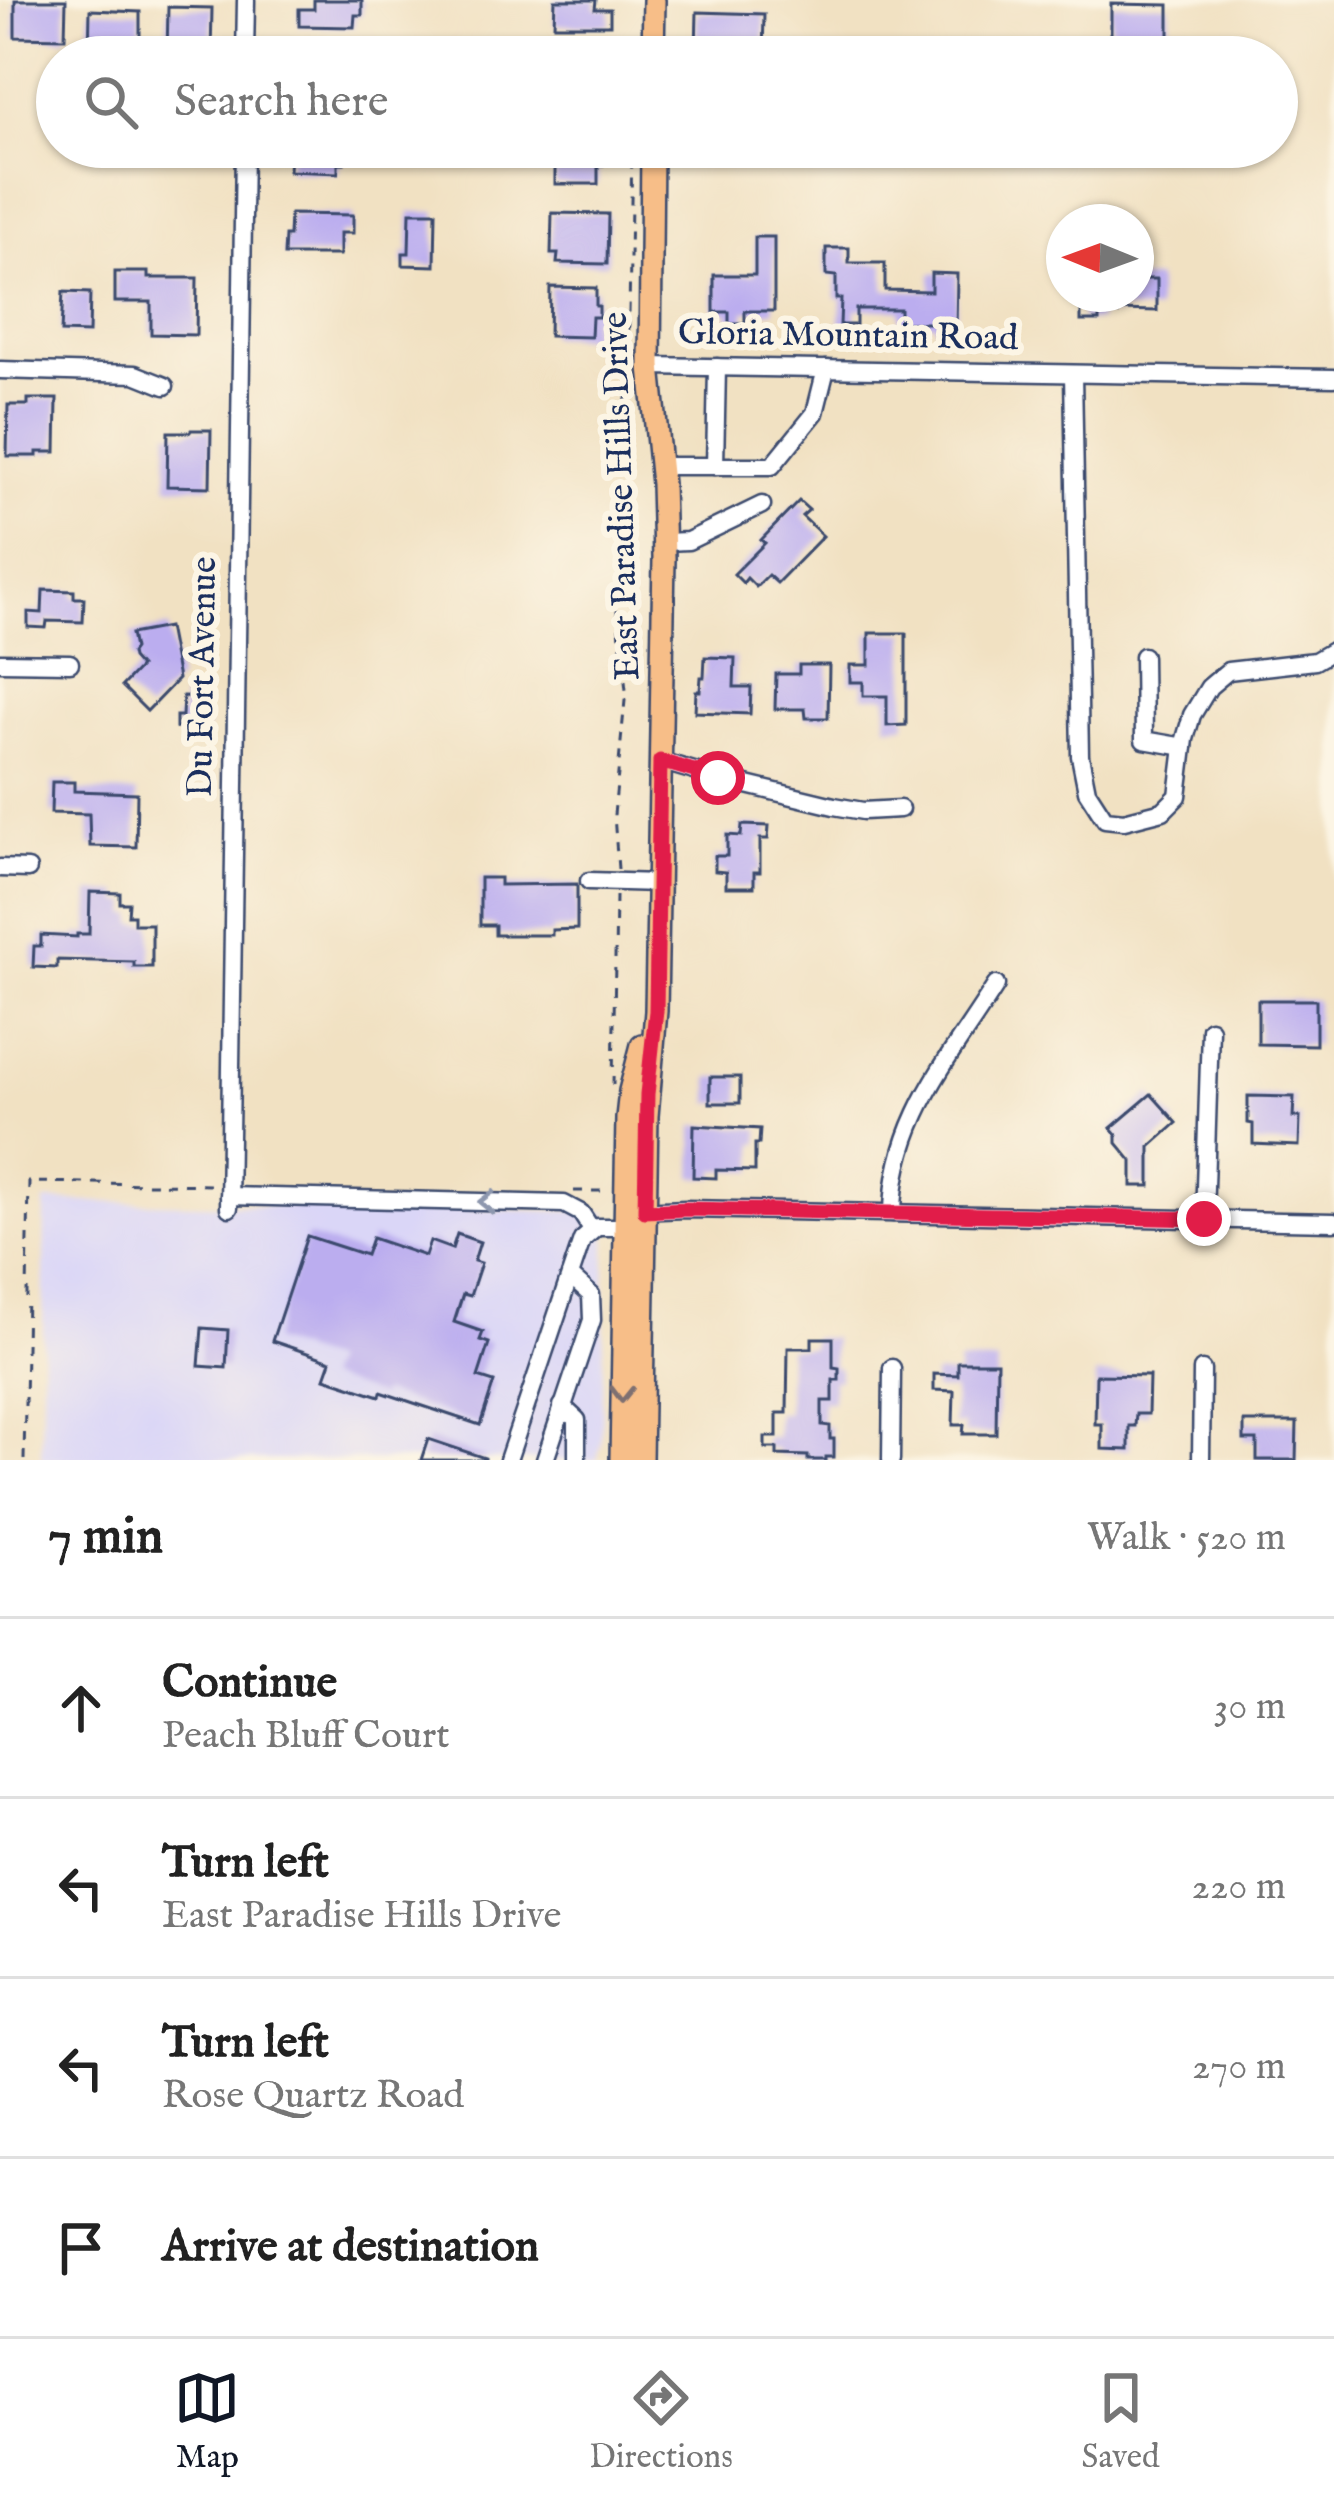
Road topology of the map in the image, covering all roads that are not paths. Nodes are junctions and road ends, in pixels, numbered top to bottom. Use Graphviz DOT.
graph roads {
  1 [pos="246,0"];
  2 [pos="654,0"];
  3 [pos="245,36"];
  4 [pos="653,36"];
  5 [pos="244,168"];
  6 [pos="652,168"];
  7 [pos="650,366"];
  8 [pos="717,367"];
  9 [pos="826,369"];
  10 [pos="0,370"];
  11 [pos="1072,374"];
  12 [pos="1334,378"];
  13 [pos="165,386"];
  14 [pos="660,466"];
  15 [pos="716,466"];
  16 [pos="762,505"];
  17 [pos="664,542"];
  18 [pos="1334,650"];
  19 [pos="1143,656"];
  20 [pos="0,662"];
  21 [pos="70,663"];
  22 [pos="1184,747"];
  23 [pos="660,761"];
  24 [pos="901,809"];
  25 [pos="0,868"];
  26 [pos="28,869"];
  27 [pos="589,881"];
  28 [pos="659,883"];
  29 [pos="996,985"];
  30 [pos="1210,1029"];
  31 [pos="892,1213"];
  32 [pos="635,1219"];
  33 [pos="1204,1219"];
  34 [pos="1334,1222"];
  35 [pos="592,1230"];
  36 [pos="570,1276"];
  37 [pos="892,1368"];
  38 [pos="1202,1370"];
  39 [pos="562,1406"];
  40 [pos="508,1460"];
  41 [pos="545,1460"];
  42 [pos="577,1460"];
  43 [pos="621,1460"];
  44 [pos="641,1460"];
  45 [pos="891,1460"];
  46 [pos="1201,1460"];
  1 -- 3 [label="street"];
  2 -- 4 [label="main road"];
  35 -- 5 [label="street, Du Fort Avenue, one-way"];
  6 -- 7 [label="main road, East Paradise Hills Drive"];
  7 -- 8 [label="street, Gloria Mountain Road"];
  7 -- 14 [label="main road, East Paradise Hills Drive"];
  8 -- 9 [label="street, Gloria Mountain Road"];
  8 -- 15 [label="street"];
  9 -- 11 [label="street, Gloria Mountain Road"];
  9 -- 15 [label="street"];
  10 -- 13 [label="street"];
  11 -- 12 [label="street, Gloria Mountain Road"];
  11 -- 22 [label="street"];
  14 -- 15 [label="street"];
  14 -- 17 [label="main road, East Paradise Hills Drive"];
  16 -- 17 [label="street"];
  17 -- 23 [label="main road, East Paradise Hills Drive"];
  18 -- 22 [label="street"];
  19 -- 22 [label="street"];
  20 -- 21 [label="street"];
  23 -- 24 [label="street"];
  23 -- 28 [label="main road, East Paradise Hills Drive"];
  25 -- 26 [label="street"];
  27 -- 28 [label="street"];
  28 -- 32 [label="main road, East Paradise Hills Drive"];
  29 -- 31 [label="street"];
  30 -- 33 [label="street"];
  31 -- 32 [label="street"];
  31 -- 33 [label="street"];
  32 -- 35 [label="street"];
  32 -- 43 [label="main road, East Paradise Hills Drive, one-way"];
  32 -- 44 [label="main road, East Paradise Hills Drive"];
  33 -- 34 [label="street"];
  35 -- 36 [label="street"];
  36 -- 39 [label="street"];
  36 -- 40 [label="street"];
  37 -- 45 [label="street"];
  38 -- 46 [label="street"];
  39 -- 41 [label="street"];
  39 -- 42 [label="street"];
}
